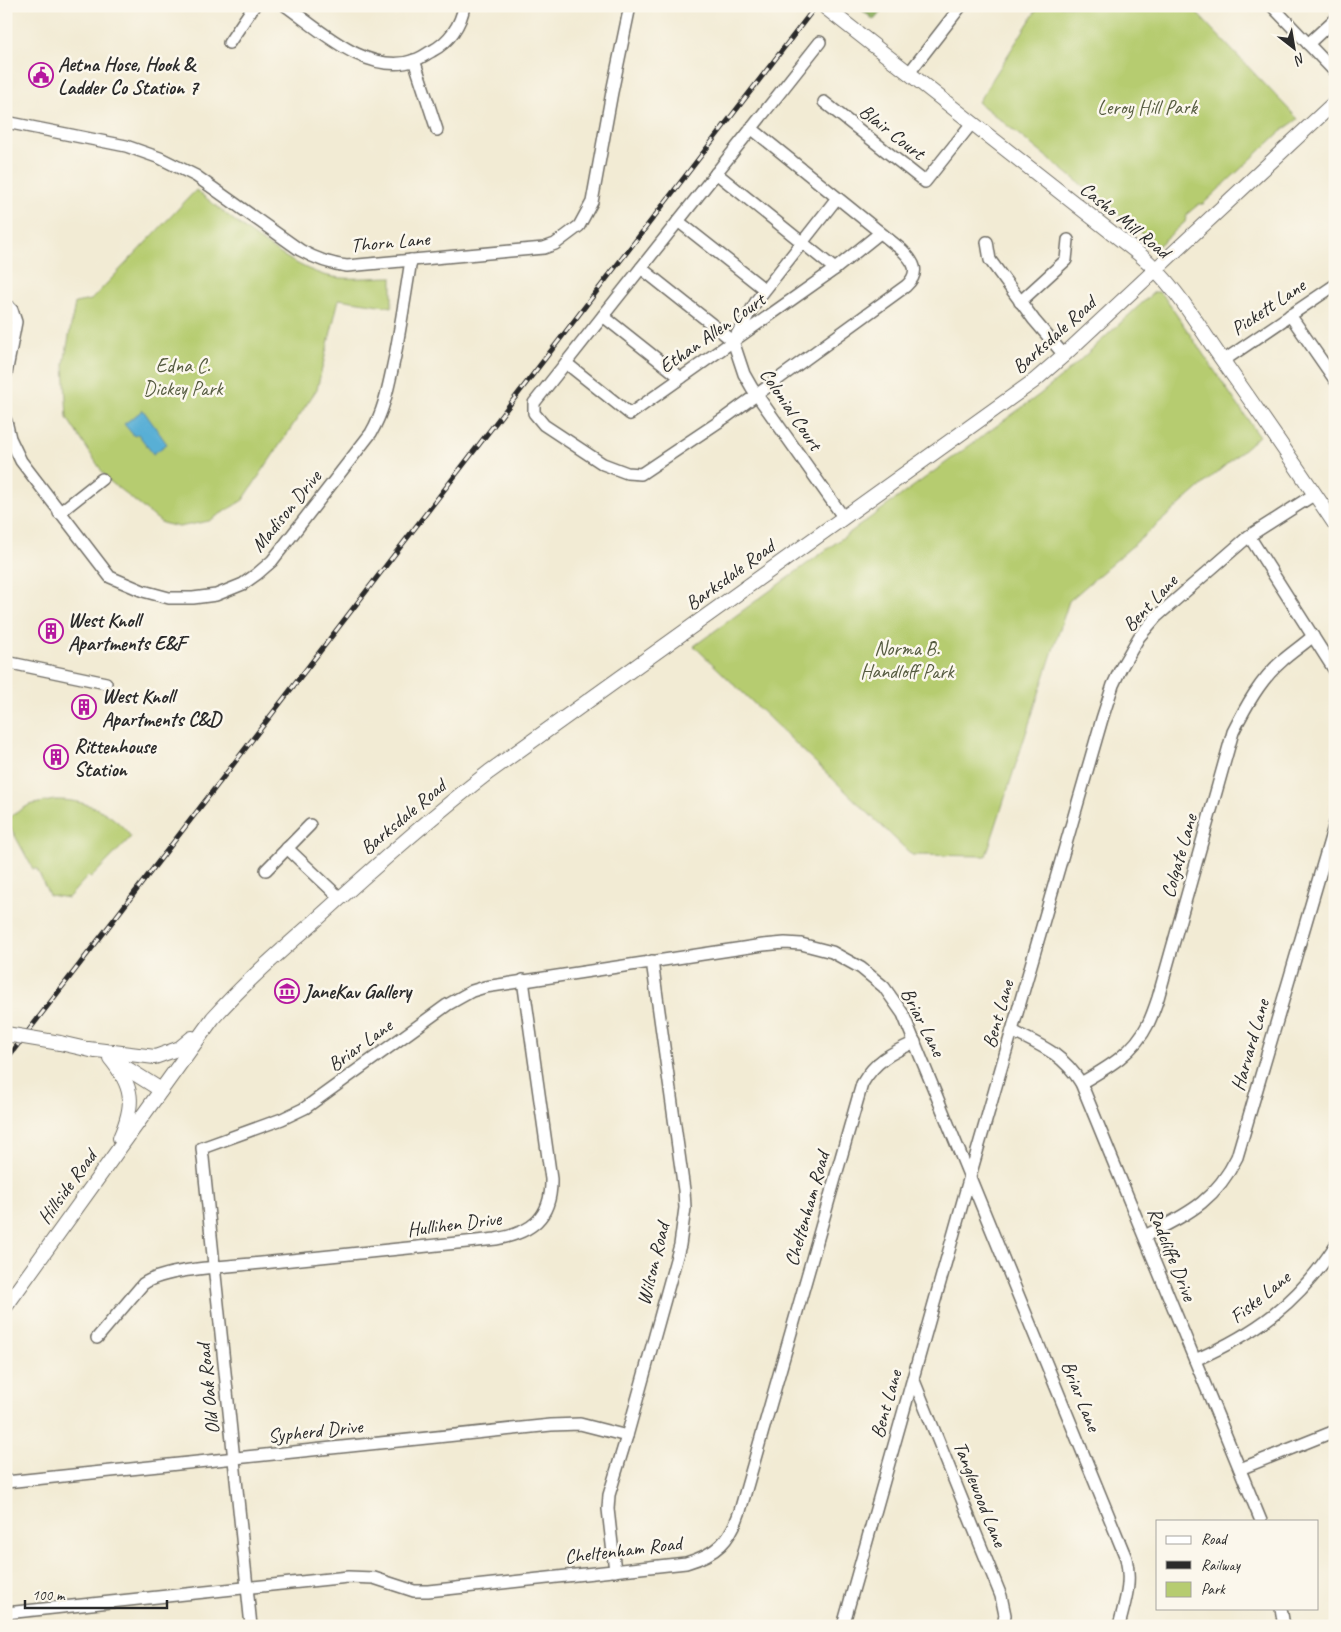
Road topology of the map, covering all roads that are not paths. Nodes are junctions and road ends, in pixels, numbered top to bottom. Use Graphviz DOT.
graph roads {
  1 [pos="254,6"];
  2 [pos="286,6"];
  3 [pos="464,6"];
  4 [pos="630,6"];
  5 [pos="961,6"];
  6 [pos="1272,6"];
  7 [pos="826,8"];
  8 [pos="1335,19"];
  9 [pos="820,42"];
  10 [pos="229,43"];
  11 [pos="1308,44"];
  12 [pos="414,60"];
  13 [pos="1335,72"];
  14 [pos="909,74"];
  15 [pos="824,102"];
  16 [pos="1335,102"];
  17 [pos="6,122"];
  18 [pos="972,123"];
  19 [pos="751,128"];
  20 [pos="437,130"];
  21 [pos="716,173"];
  22 [pos="837,198"];
  23 [pos="678,221"];
  24 [pos="880,233"];
  25 [pos="1068,240"];
  26 [pos="802,242"];
  27 [pos="987,242"];
  28 [pos="411,260"];
  29 [pos="641,268"];
  30 [pos="836,269"];
  31 [pos="1156,269"];
  32 [pos="1335,285"];
  33 [pos="764,289"];
  34 [pos="1020,302"];
  35 [pos="7,305"];
  36 [pos="1290,315"];
  37 [pos="603,316"];
  38 [pos="733,341"];
  39 [pos="1064,355"];
  40 [pos="1223,361"];
  41 [pos="566,363"];
  42 [pos="6,374"];
  43 [pos="681,378"];
  44 [pos="1335,380"];
  45 [pos="757,395"];
  46 [pos="6,421"];
  47 [pos="102,479"];
  48 [pos="1315,494"];
  49 [pos="59,513"];
  50 [pos="844,518"];
  51 [pos="1335,524"];
  52 [pos="1249,536"];
  53 [pos="1313,636"];
  54 [pos="6,662"];
  55 [pos="1335,670"];
  56 [pos="106,683"];
  57 [pos="1335,822"];
  58 [pos="310,825"];
  59 [pos="287,848"];
  60 [pos="266,870"];
  61 [pos="340,898"];
  62 [pos="652,961"];
  63 [pos="523,980"];
  64 [pos="213,1018"];
  65 [pos="1012,1032"];
  66 [pos="6,1034"];
  67 [pos="915,1042"];
  68 [pos="88,1049"];
  69 [pos="110,1058"];
  70 [pos="1081,1083"];
  71 [pos="161,1090"];
  72 [pos="202,1148"];
  73 [pos="110,1162"];
  74 [pos="970,1176"];
  75 [pos="1145,1236"];
  76 [pos="1335,1246"];
  77 [pos="215,1268"];
  78 [pos="6,1306"];
  79 [pos="98,1338"];
  80 [pos="1195,1360"];
  81 [pos="913,1378"];
  82 [pos="1335,1431"];
  83 [pos="628,1436"];
  84 [pos="234,1458"];
  85 [pos="1240,1469"];
  86 [pos="6,1482"];
  87 [pos="1261,1520"];
  88 [pos="615,1571"];
  89 [pos="247,1588"];
  90 [pos="1281,1610"];
  91 [pos="6,1613"];
  92 [pos="251,1626"];
  93 [pos="843,1626"];
  94 [pos="1003,1626"];
  95 [pos="1119,1626"];
  96 [pos="1284,1626"];
  1 -- 10 [label="street"];
  2 -- 12 [label="street"];
  3 -- 12 [label="street"];
  4 -- 28 [label="street, Thorn Lane"];
  5 -- 14 [label="street"];
  6 -- 11 [label="street"];
  7 -- 14 [label="street, Casho Mill Road"];
  8 -- 11 [label="street"];
  9 -- 19 [label="street"];
  11 -- 13 [label="street"];
  12 -- 20 [label="street"];
  14 -- 18 [label="street, Casho Mill Road"];
  15 -- 18 [label="street, Blair Court"];
  16 -- 31 [label="street, Barksdale Road"];
  17 -- 28 [label="street, Thorn Lane"];
  18 -- 31 [label="street, Casho Mill Road"];
  19 -- 21 [label="street"];
  19 -- 22 [label="street"];
  21 -- 23 [label="street"];
  21 -- 26 [label="street"];
  22 -- 24 [label="street"];
  22 -- 26 [label="street"];
  23 -- 29 [label="street"];
  23 -- 33 [label="street"];
  24 -- 30 [label="street, Ethan Allen Court"];
  24 -- 45 [label="street"];
  25 -- 34 [label="street"];
  26 -- 30 [label="street"];
  26 -- 33 [label="street"];
  27 -- 34 [label="street"];
  28 -- 49 [label="street, Madison Drive"];
  29 -- 37 [label="street"];
  29 -- 38 [label="street"];
  30 -- 38 [label="street, Ethan Allen Court"];
  31 -- 39 [label="street, Barksdale Road"];
  31 -- 40 [label="street, Casho Mill Road"];
  32 -- 36 [label="street, Pickett Lane"];
  33 -- 38 [label="street"];
  34 -- 39 [label="street"];
  35 -- 42 [label="street"];
  36 -- 40 [label="street, Pickett Lane"];
  36 -- 44 [label="street"];
  37 -- 41 [label="street"];
  37 -- 43 [label="street"];
  38 -- 43 [label="street, Ethan Allen Court"];
  38 -- 45 [label="street, Colonial Court"];
  39 -- 50 [label="street, Barksdale Road"];
  40 -- 48 [label="street, Casho Mill Road"];
  41 -- 43 [label="street, Ethan Allen Court"];
  41 -- 45 [label="street"];
  45 -- 50 [label="street, Colonial Court"];
  46 -- 49 [label="street, Madison Drive"];
  47 -- 49 [label="street"];
  48 -- 51 [label="street, Casho Mill Road"];
  48 -- 52 [label="street, Bent Lane"];
  50 -- 61 [label="street, Barksdale Road"];
  52 -- 53 [label="street"];
  52 -- 65 [label="street, Bent Lane"];
  53 -- 55 [label="street"];
  53 -- 70 [label="street, Colgate Lane"];
  54 -- 56 [label="street"];
  57 -- 75 [label="street, Harvard Lane"];
  58 -- 59 [label="street"];
  59 -- 60 [label="street"];
  59 -- 61 [label="street"];
  61 -- 64 [label="street, Barksdale Road"];
  62 -- 63 [label="street, Briar Lane"];
  62 -- 67 [label="street, Briar Lane"];
  62 -- 83 [label="street, Wilson Road"];
  63 -- 72 [label="street, Briar Lane"];
  63 -- 77 [label="street, Hullihen Drive"];
  64 -- 68 [label="street"];
  64 -- 71 [label="street, Barksdale Road"];
  65 -- 70 [label="street, Radcliffe Drive"];
  65 -- 74 [label="street, Bent Lane"];
  66 -- 68 [label="street, bridge"];
  67 -- 74 [label="street, Briar Lane"];
  67 -- 88 [label="street, Cheltenham Road"];
  68 -- 69 [label="street"];
  69 -- 71 [label="street"];
  69 -- 73 [label="street"];
  70 -- 75 [label="street, Radcliffe Drive"];
  71 -- 73 [label="street, Hillside Road"];
  72 -- 77 [label="street, Old Oak Road"];
  73 -- 78 [label="street, Hillside Road"];
  74 -- 81 [label="street, Bent Lane"];
  74 -- 95 [label="street, Briar Lane"];
  75 -- 80 [label="street, Radcliffe Drive"];
  76 -- 80 [label="street, Fiske Lane"];
  77 -- 79 [label="street, Hullihen Drive"];
  77 -- 84 [label="street, Old Oak Road"];
  80 -- 85 [label="street, Radcliffe Drive"];
  81 -- 93 [label="street, Bent Lane"];
  81 -- 94 [label="street, Tanglewood Lane"];
  82 -- 85 [label="street"];
  83 -- 84 [label="street, Sypherd Drive"];
  83 -- 88 [label="street, Wilson Road"];
  84 -- 86 [label="street, Sypherd Drive"];
  84 -- 89 [label="street, Old Oak Road"];
  85 -- 87 [label="street, Radcliffe Drive"];
  88 -- 89 [label="street, Cheltenham Road"];
  89 -- 91 [label="street, Cheltenham Road"];
  89 -- 92 [label="street, Old Oak Road"];
  90 -- 96 [label="street"];
}
